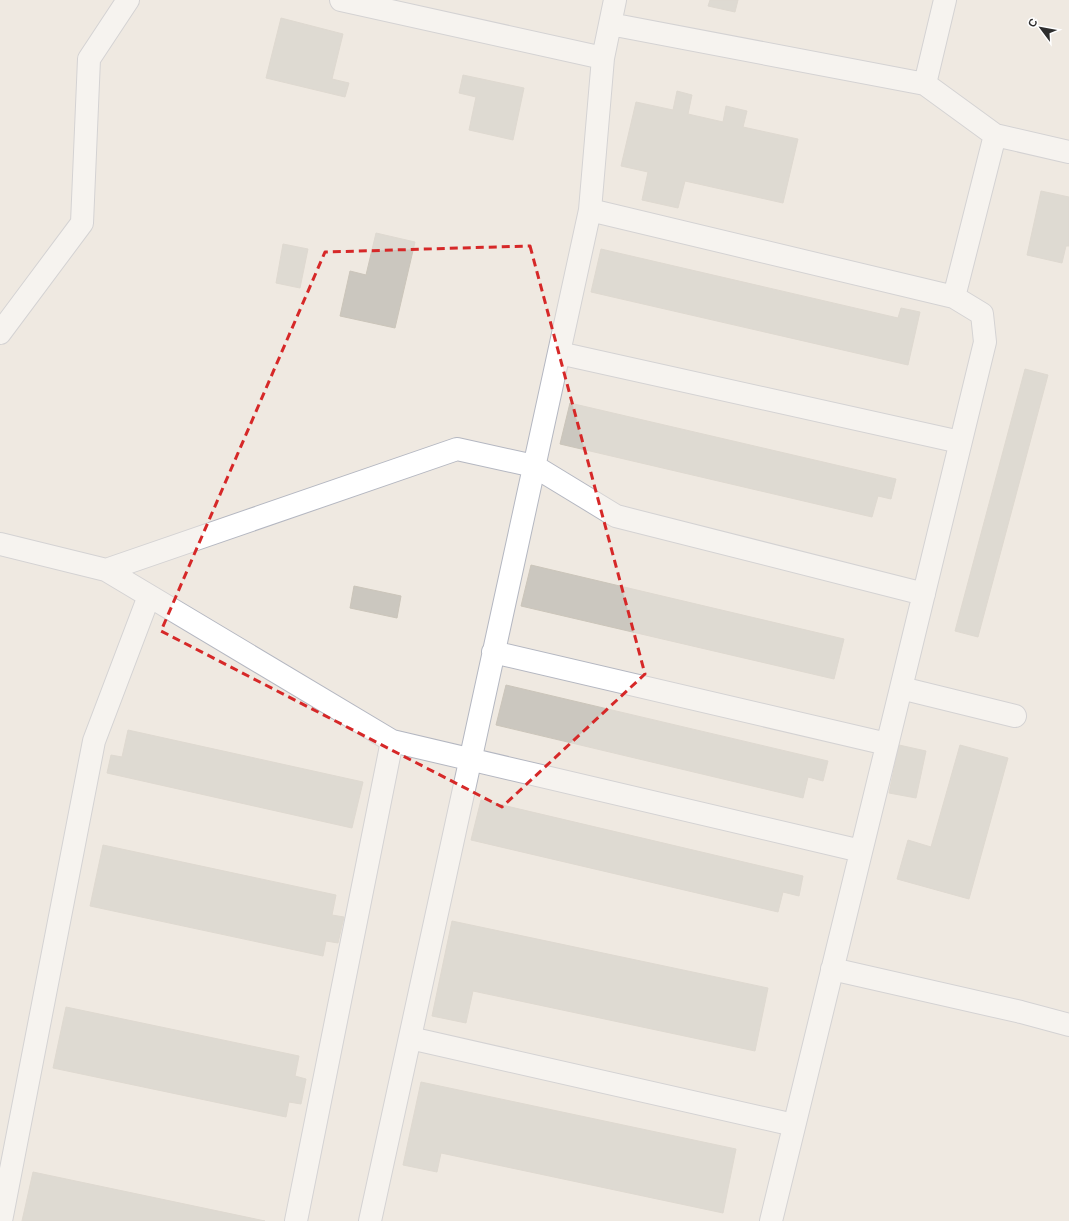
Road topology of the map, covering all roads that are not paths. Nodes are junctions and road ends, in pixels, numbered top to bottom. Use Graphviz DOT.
graph roads {
  1 [pos="128,0"];
  2 [pos="341,0"];
  3 [pos="615,0"];
  4 [pos="945,0"];
  5 [pos="610,24"];
  6 [pos="604,58"];
  7 [pos="925,84"];
  8 [pos="995,134"];
  9 [pos="1069,152"];
  10 [pos="590,210"];
  11 [pos="954,297"];
  12 [pos="0,333"];
  13 [pos="559,353"];
  14 [pos="960,442"];
  15 [pos="534,466"];
  16 [pos="0,544"];
  17 [pos="106,570"];
  18 [pos="924,594"];
  19 [pos="149,596"];
  20 [pos="493,652"];
  21 [pos="901,688"];
  22 [pos="1015,716"];
  23 [pos="392,741"];
  24 [pos="887,744"];
  25 [pos="470,759"];
  26 [pos="861,851"];
  27 [pos="832,968"];
  28 [pos="1069,1025"];
  29 [pos="410,1038"];
  30 [pos="794,1125"];
  31 [pos="1,1221"];
  32 [pos="296,1221"];
  33 [pos="370,1221"];
  34 [pos="771,1221"];
  1 -- 12 [label="street"];
  2 -- 6 [label="street"];
  3 -- 5 [label="street"];
  4 -- 7 [label="street"];
  5 -- 6 [label="street"];
  5 -- 7 [label="street"];
  6 -- 10 [label="street"];
  7 -- 8 [label="street"];
  8 -- 9 [label="street"];
  8 -- 11 [label="street"];
  10 -- 11 [label="street"];
  10 -- 13 [label="street"];
  11 -- 14 [label="street"];
  13 -- 14 [label="street"];
  13 -- 15 [label="street"];
  14 -- 18 [label="street"];
  15 -- 17 [label="street"];
  15 -- 18 [label="street"];
  15 -- 20 [label="street"];
  16 -- 17 [label="street"];
  17 -- 19 [label="street"];
  18 -- 21 [label="street"];
  19 -- 23 [label="street"];
  19 -- 31 [label="street"];
  20 -- 24 [label="street"];
  20 -- 25 [label="street"];
  21 -- 22 [label="street"];
  21 -- 24 [label="street"];
  23 -- 25 [label="street"];
  23 -- 32 [label="street"];
  24 -- 26 [label="street"];
  25 -- 26 [label="street"];
  25 -- 29 [label="street"];
  26 -- 27 [label="street"];
  27 -- 28 [label="street"];
  27 -- 30 [label="street"];
  29 -- 30 [label="street"];
  29 -- 33 [label="street"];
  30 -- 34 [label="street"];
}
